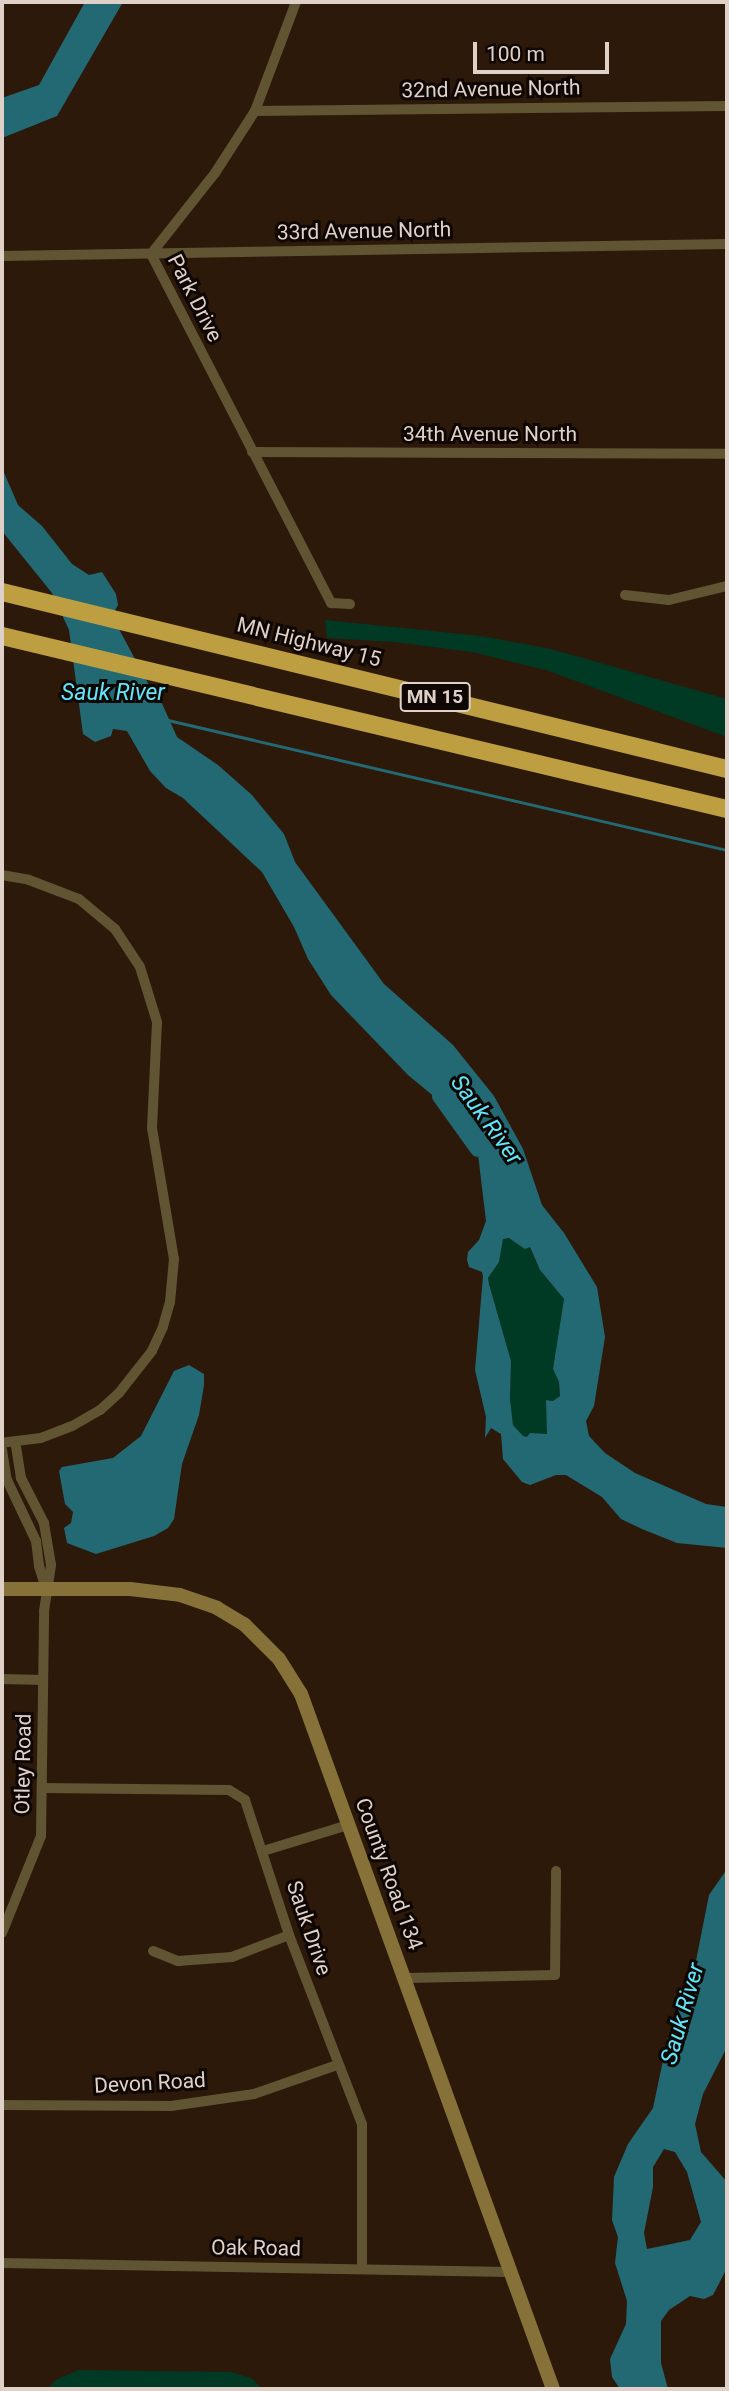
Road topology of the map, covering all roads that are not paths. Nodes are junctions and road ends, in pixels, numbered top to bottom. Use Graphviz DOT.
graph roads {
  1 [pos="296,2"];
  2 [pos="727,106"];
  3 [pos="255,111"];
  4 [pos="727,244"];
  5 [pos="151,254"];
  6 [pos="2,256"];
  7 [pos="252,452"];
  8 [pos="727,454"];
  9 [pos="727,586"];
  10 [pos="2,592"];
  11 [pos="625,595"];
  12 [pos="350,604"];
  13 [pos="2,636"];
  14 [pos="727,769"];
  15 [pos="727,808"];
  16 [pos="2,875"];
  17 [pos="15,1442"];
  18 [pos="2,1443"];
  19 [pos="2,1450"];
  20 [pos="2,1589"];
  21 [pos="46,1589"];
  22 [pos="2,1679"];
  23 [pos="43,1680"];
  24 [pos="43,1788"];
  25 [pos="348,1825"];
  26 [pos="263,1851"];
  27 [pos="556,1871"];
  28 [pos="2,1933"];
  29 [pos="289,1935"];
  30 [pos="153,1951"];
  31 [pos="405,1978"];
  32 [pos="337,2065"];
  33 [pos="2,2105"];
  34 [pos="2,2263"];
  35 [pos="362,2269"];
  36 [pos="509,2272"];
  37 [pos="553,2389"];
  1 -- 3 [label="street, Park Drive"];
  2 -- 3 [label="street, 32nd Avenue North"];
  3 -- 5 [label="street, Park Drive"];
  4 -- 5 [label="street, 33rd Avenue North"];
  5 -- 6 [label="street, 33rd Avenue North"];
  5 -- 7 [label="street, Park Drive"];
  7 -- 8 [label="street, 34th Avenue North"];
  7 -- 12 [label="street, Park Drive"];
  9 -- 11 [label="street"];
  10 -- 14 [label="highway, MN Highway 15 / MN 15"];
  13 -- 15 [label="highway, MN 15"];
  16 -- 17 [label="street"];
  17 -- 18 [label="street"];
  17 -- 21 [label="street"];
  19 -- 21 [label="street"];
  20 -- 21 [label="street, County Road 134"];
  21 -- 23 [label="street, Otley Road"];
  21 -- 25 [label="street, County Road 134"];
  22 -- 23 [label="street"];
  23 -- 24 [label="street, Otley Road"];
  24 -- 26 [label="street, Sauk Drive"];
  24 -- 28 [label="street, Otley Road"];
  25 -- 26 [label="street"];
  25 -- 31 [label="street, County Road 134"];
  26 -- 29 [label="street, Sauk Drive"];
  27 -- 31 [label="street"];
  29 -- 30 [label="street"];
  29 -- 32 [label="street, Sauk Drive"];
  31 -- 36 [label="street, County Road 134"];
  32 -- 33 [label="street, Devon Road"];
  32 -- 35 [label="street, Sauk Drive"];
  34 -- 35 [label="street, Oak Road"];
  35 -- 36 [label="street, Oak Road"];
  36 -- 37 [label="street, County Road 134"];
}
